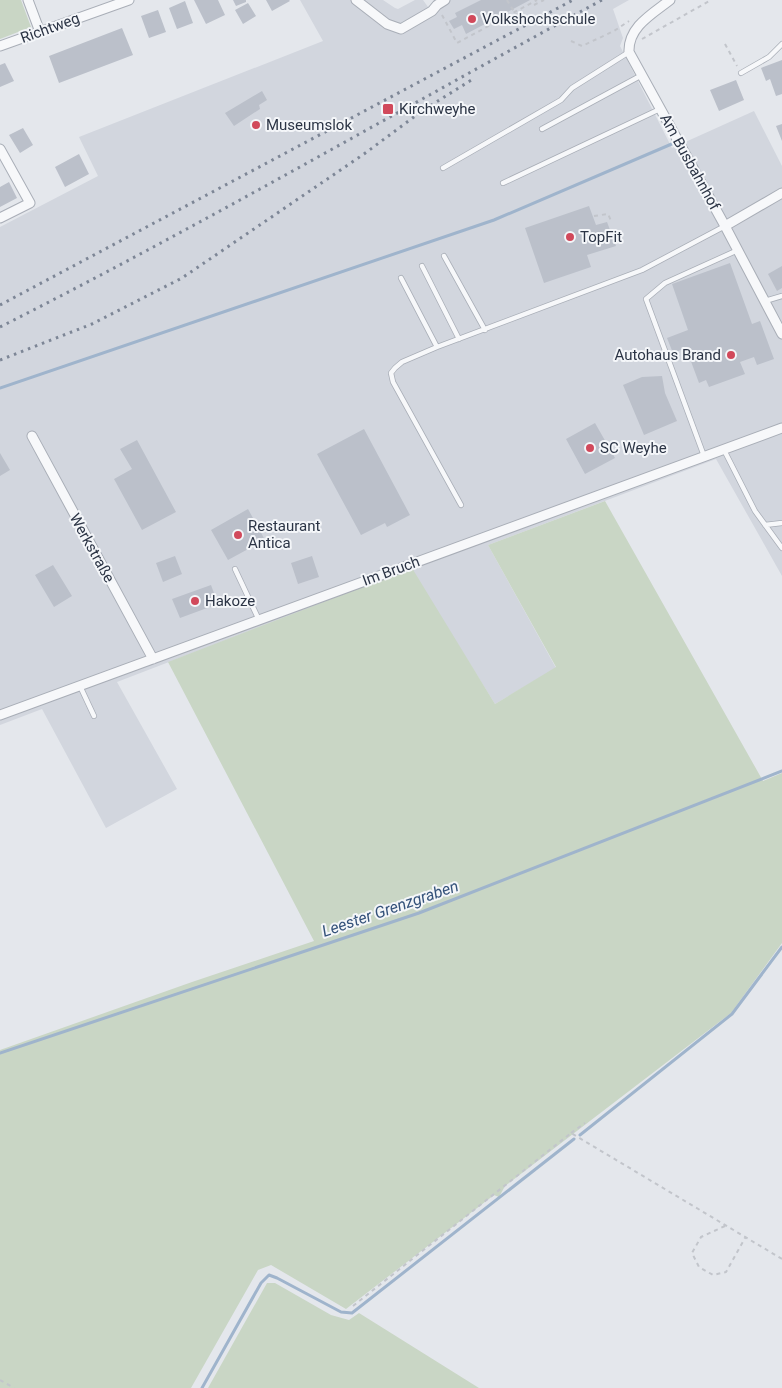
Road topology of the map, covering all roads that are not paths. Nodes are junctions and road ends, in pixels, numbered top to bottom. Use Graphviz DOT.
graph roads {
  1 [pos="28,0"];
  2 [pos="129,0"];
  3 [pos="356,0"];
  4 [pos="445,0"];
  5 [pos="670,0"];
  6 [pos="40,32"];
  7 [pos="782,44"];
  8 [pos="0,46"];
  9 [pos="629,52"];
  10 [pos="741,73"];
  11 [pos="642,75"];
  12 [pos="660,108"];
  13 [pos="542,130"];
  14 [pos="0,149"];
  15 [pos="443,168"];
  16 [pos="503,183"];
  17 [pos="782,193"];
  18 [pos="0,218"];
  19 [pos="725,226"];
  20 [pos="738,250"];
  21 [pos="444,256"];
  22 [pos="422,266"];
  23 [pos="401,278"];
  24 [pos="782,296"];
  25 [pos="764,301"];
  26 [pos="485,330"];
  27 [pos="782,334"];
  28 [pos="459,339"];
  29 [pos="437,347"];
  30 [pos="782,428"];
  31 [pos="32,436"];
  32 [pos="724,450"];
  33 [pos="704,458"];
  34 [pos="461,505"];
  35 [pos="782,523"];
  36 [pos="765,526"];
  37 [pos="782,548"];
  38 [pos="235,569"];
  39 [pos="259,620"];
  40 [pos="153,659"];
  41 [pos="80,686"];
  42 [pos="0,715"];
  43 [pos="94,716"];
  1 -- 6 [label="street"];
  2 -- 6 [label="street, Richtweg"];
  3 -- 4 [label="street"];
  5 -- 9 [label="street, Am Busbahnhof"];
  6 -- 8 [label="street, Richtweg"];
  7 -- 10 [label="lane"];
  9 -- 11 [label="street, Am Busbahnhof"];
  9 -- 15 [label="lane"];
  11 -- 12 [label="street, Am Busbahnhof"];
  11 -- 13 [label="lane"];
  12 -- 16 [label="lane"];
  12 -- 19 [label="street, Am Busbahnhof"];
  14 -- 18 [label="street"];
  17 -- 19 [label="street"];
  19 -- 20 [label="street, Am Busbahnhof"];
  19 -- 26 [label="lane"];
  20 -- 25 [label="street, Am Busbahnhof"];
  20 -- 33 [label="lane"];
  21 -- 26 [label="lane"];
  22 -- 28 [label="lane"];
  23 -- 29 [label="lane"];
  24 -- 25 [label="lane"];
  25 -- 27 [label="street, Am Busbahnhof"];
  26 -- 28 [label="lane"];
  28 -- 29 [label="lane"];
  29 -- 34 [label="lane"];
  30 -- 32 [label="street, Im Bruch"];
  31 -- 40 [label="street, Werkstraße"];
  32 -- 33 [label="street, Im Bruch"];
  32 -- 36 [label="lane"];
  33 -- 39 [label="street, Im Bruch"];
  35 -- 36 [label="lane"];
  36 -- 37 [label="lane"];
  38 -- 39 [label="lane"];
  39 -- 40 [label="street, Im Bruch"];
  40 -- 41 [label="street, Im Bruch"];
  41 -- 42 [label="street, Im Bruch"];
  41 -- 43 [label="lane"];
}
